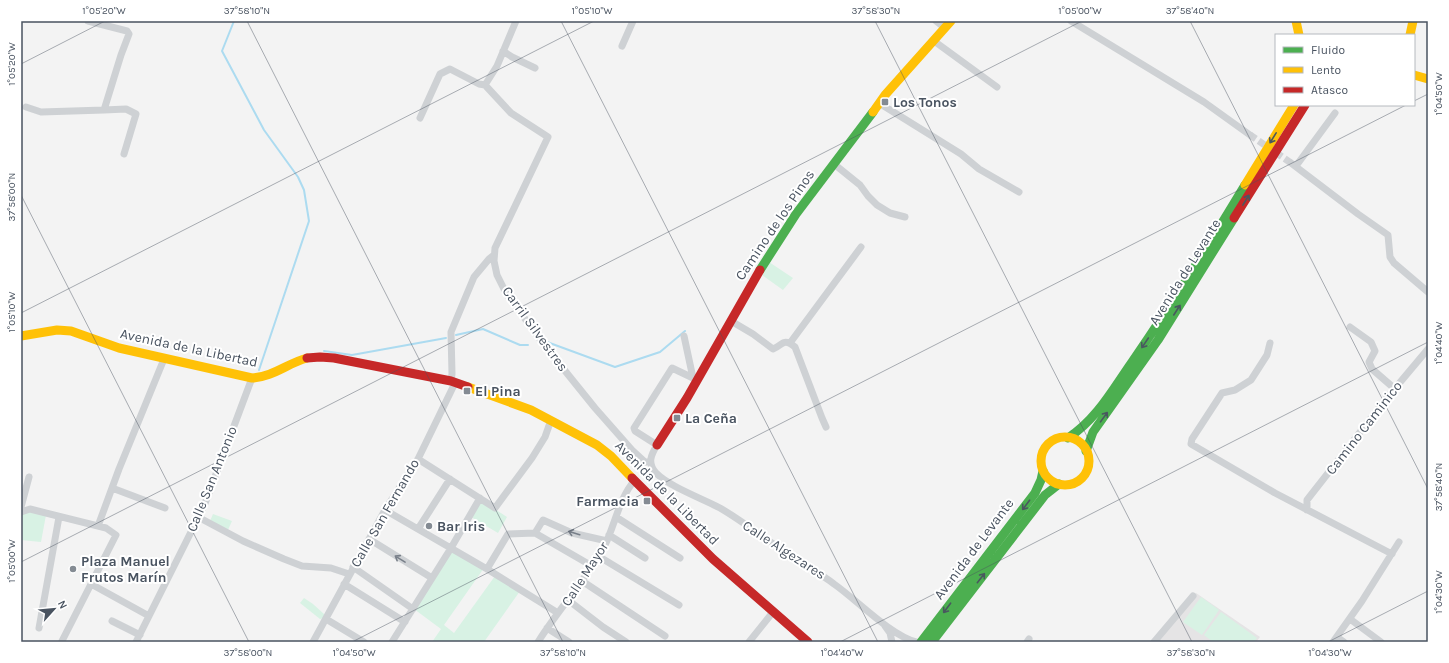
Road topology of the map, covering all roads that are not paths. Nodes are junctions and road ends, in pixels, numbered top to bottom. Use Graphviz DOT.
graph roads {
  1 [pos="88,21"];
  2 [pos="516,21"];
  3 [pos="633,21"];
  4 [pos="936,21"];
  5 [pos="1071,21"];
  6 [pos="1296,21"];
  7 [pos="1413,21"];
  8 [pos="948,24"];
  9 [pos="1299,34"];
  10 [pos="1410,34"];
  11 [pos="934,41"];
  12 [pos="622,46"];
  13 [pos="503,51"];
  14 [pos="535,68"];
  15 [pos="1415,75"];
  16 [pos="1428,79"];
  17 [pos="485,85"];
  18 [pos="997,87"];
  19 [pos="879,103"];
  20 [pos="1293,106"];
  21 [pos="1304,106"];
  22 [pos="26,107"];
  23 [pos="104,110"];
  24 [pos="1335,113"];
  25 [pos="420,118"];
  26 [pos="1250,135"];
  27 [pos="124,154"];
  28 [pos="834,164"];
  29 [pos="1019,192"];
  30 [pos="905,217"];
  31 [pos="861,247"];
  32 [pos="494,255"];
  33 [pos="1428,292"];
  34 [pos="730,321"];
  35 [pos="1350,327"];
  36 [pos="21,336"];
  37 [pos="684,336"];
  38 [pos="1270,342"];
  39 [pos="790,343"];
  40 [pos="1428,349"];
  41 [pos="164,359"];
  42 [pos="252,378"];
  43 [pos="695,379"];
  44 [pos="453,382"];
  45 [pos="1395,389"];
  46 [pos="551,420"];
  47 [pos="826,427"];
  48 [pos="1068,438"];
  49 [pos="657,445"];
  50 [pos="1086,451"];
  51 [pos="418,459"];
  52 [pos="650,462"];
  53 [pos="1043,471"];
  54 [pos="28,477"];
  55 [pos="450,479"];
  56 [pos="635,480"];
  57 [pos="1059,484"];
  58 [pos="112,488"];
  59 [pos="480,498"];
  60 [pos="21,507"];
  61 [pos="165,508"];
  62 [pos="386,510"];
  63 [pos="1307,510"];
  64 [pos="21,512"];
  65 [pos="59,517"];
  66 [pos="198,517"];
  67 [pos="616,517"];
  68 [pos="98,526"];
  69 [pos="418,529"];
  70 [pos="535,533"];
  71 [pos="608,538"];
  72 [pos="369,539"];
  73 [pos="1399,542"];
  74 [pos="451,548"];
  75 [pos="1392,554"];
  76 [pos="598,556"];
  77 [pos="645,558"];
  78 [pos="680,558"];
  79 [pos="592,566"];
  80 [pos="354,567"];
  81 [pos="487,569"];
  82 [pos="349,574"];
  83 [pos="432,578"];
  84 [pos="582,582"];
  85 [pos="91,584"];
  86 [pos="344,584"];
  87 [pos="1193,596"];
  88 [pos="568,600"];
  89 [pos="679,605"];
  90 [pos="413,609"];
  91 [pos="773,612"];
  92 [pos="558,613"];
  93 [pos="149,616"];
  94 [pos="326,619"];
  95 [pos="1350,619"];
  96 [pos="112,620"];
  97 [pos="882,621"];
  98 [pos="405,622"];
  99 [pos="39,628"];
  100 [pos="547,628"];
  101 [pos="665,636"];
  102 [pos="138,639"];
  103 [pos="1335,639"];
  104 [pos="62,641"];
  105 [pos="313,642"];
  106 [pos="364,642"];
  107 [pos="392,642"];
  108 [pos="538,642"];
  109 [pos="569,642"];
  110 [pos="626,642"];
  111 [pos="749,642"];
  112 [pos="808,642"];
  113 [pos="892,642"];
  114 [pos="916,642"];
  115 [pos="921,642"];
  116 [pos="932,642"];
  117 [pos="1154,642"];
  118 [pos="1344,642"];
  119 [pos="1382,642"];
  1 -- 23 [label="street"];
  2 -- 13 [label="street"];
  3 -- 12 [label="street"];
  4 -- 8 [label="street"];
  5 -- 26 [label="street"];
  6 -- 9 [label="main road"];
  7 -- 10 [label="main road"];
  8 -- 11 [label="main road, Camino de los Pinos"];
  11 -- 18 [label="street"];
  11 -- 19 [label="main road, Camino de los Pinos"];
  13 -- 14 [label="street"];
  13 -- 17 [label="street"];
  15 -- 16 [label="main road"];
  17 -- 25 [label="street"];
  17 -- 32 [label="street, Carril Silvestres"];
  19 -- 28 [label="main road, Camino de los Pinos"];
  19 -- 29 [label="street"];
  20 -- 48 [label="main road, Avenida de Levante, one-way"];
  50 -- 21 [label="main road, Avenida de Levante, one-way"];
  22 -- 23 [label="street"];
  23 -- 27 [label="street"];
  24 -- 33 [label="street"];
  28 -- 30 [label="street"];
  28 -- 34 [label="main road, Camino de los Pinos"];
  31 -- 39 [label="street"];
  32 -- 44 [label="street"];
  32 -- 52 [label="street, Carril Silvestres"];
  34 -- 39 [label="street"];
  34 -- 43 [label="main road, Camino de los Pinos"];
  35 -- 45 [label="street"];
  36 -- 41 [label="main road, Avenida de la Libertad"];
  37 -- 43 [label="street"];
  38 -- 63 [label="street"];
  39 -- 47 [label="street"];
  40 -- 45 [label="street, Camino Caminico"];
  41 -- 42 [label="main road, Avenida de la Libertad"];
  41 -- 58 [label="street"];
  42 -- 44 [label="main road, Avenida de la Libertad"];
  42 -- 66 [label="street, Calle San Antonio"];
  43 -- 49 [label="main road, Camino de los Pinos"];
  43 -- 49 [label="street"];
  44 -- 46 [label="main road, Avenida de la Libertad"];
  44 -- 51 [label="street, Calle San Fernando"];
  45 -- 63 [label="street, Camino Caminico"];
  46 -- 56 [label="main road, Avenida de la Libertad"];
  46 -- 59 [label="street"];
  48 -- 50 [label="main road"];
  48 -- 53 [label="main road"];
  49 -- 52 [label="street, Camino de los Pinos"];
  50 -- 57 [label="main road"];
  51 -- 55 [label="street"];
  51 -- 62 [label="street, Calle San Fernando"];
  52 -- 97 [label="street, Calle Algezares"];
  53 -- 57 [label="main road"];
  53 -- 115 [label="main road, Avenida de Levante, one-way"];
  54 -- 60 [label="street"];
  55 -- 59 [label="street"];
  55 -- 69 [label="street"];
  56 -- 67 [label="street, Calle Mayor"];
  56 -- 91 [label="main road, Avenida de la Libertad"];
  116 -- 57 [label="main road, Avenida de Levante, one-way"];
  58 -- 61 [label="street"];
  58 -- 68 [label="street"];
  59 -- 74 [label="street"];
  62 -- 69 [label="street"];
  62 -- 72 [label="street, Calle San Fernando"];
  63 -- 75 [label="street"];
  64 -- 65 [label="street"];
  65 -- 68 [label="street"];
  65 -- 99 [label="street"];
  66 -- 82 [label="street"];
  66 -- 93 [label="street, Calle San Antonio"];
  67 -- 71 [label="street, Calle Mayor"];
  67 -- 78 [label="street"];
  68 -- 85 [label="street"];
  69 -- 74 [label="street"];
  71 -- 70 [label="street, one-way"];
  70 -- 79 [label="street"];
  70 -- 81 [label="street"];
  71 -- 76 [label="street, Calle Mayor"];
  71 -- 77 [label="street"];
  72 -- 80 [label="street, Calle San Fernando"];
  83 -- 72 [label="street, one-way"];
  73 -- 75 [label="street"];
  74 -- 81 [label="street"];
  74 -- 83 [label="street"];
  75 -- 95 [label="street"];
  76 -- 79 [label="street, Calle Mayor"];
  76 -- 89 [label="street"];
  79 -- 84 [label="street, Calle Mayor"];
  80 -- 82 [label="street, Calle San Fernando"];
  80 -- 90 [label="street"];
  81 -- 92 [label="street"];
  82 -- 86 [label="street, Calle San Fernando"];
  83 -- 90 [label="street"];
  84 -- 88 [label="street, Calle Mayor"];
  84 -- 101 [label="street"];
  85 -- 93 [label="street"];
  85 -- 104 [label="street"];
  86 -- 94 [label="street, Calle San Fernando"];
  86 -- 98 [label="street"];
  87 -- 117 [label="street"];
  88 -- 92 [label="street, Calle Mayor"];
  88 -- 110 [label="street"];
  90 -- 98 [label="street"];
  91 -- 111 [label="street"];
  91 -- 112 [label="main road, Avenida de la Libertad"];
  92 -- 100 [label="street, Calle Mayor"];
  93 -- 102 [label="street, Calle San Antonio"];
  94 -- 105 [label="street, Calle San Fernando"];
  94 -- 106 [label="street"];
  95 -- 103 [label="street"];
  95 -- 119 [label="street"];
  96 -- 102 [label="street"];
  97 -- 113 [label="street"];
  97 -- 114 [label="street, Calle Algezares"];
  98 -- 107 [label="street"];
  100 -- 108 [label="street, Calle Mayor"];
  100 -- 109 [label="street"];
  103 -- 118 [label="street"];
}
